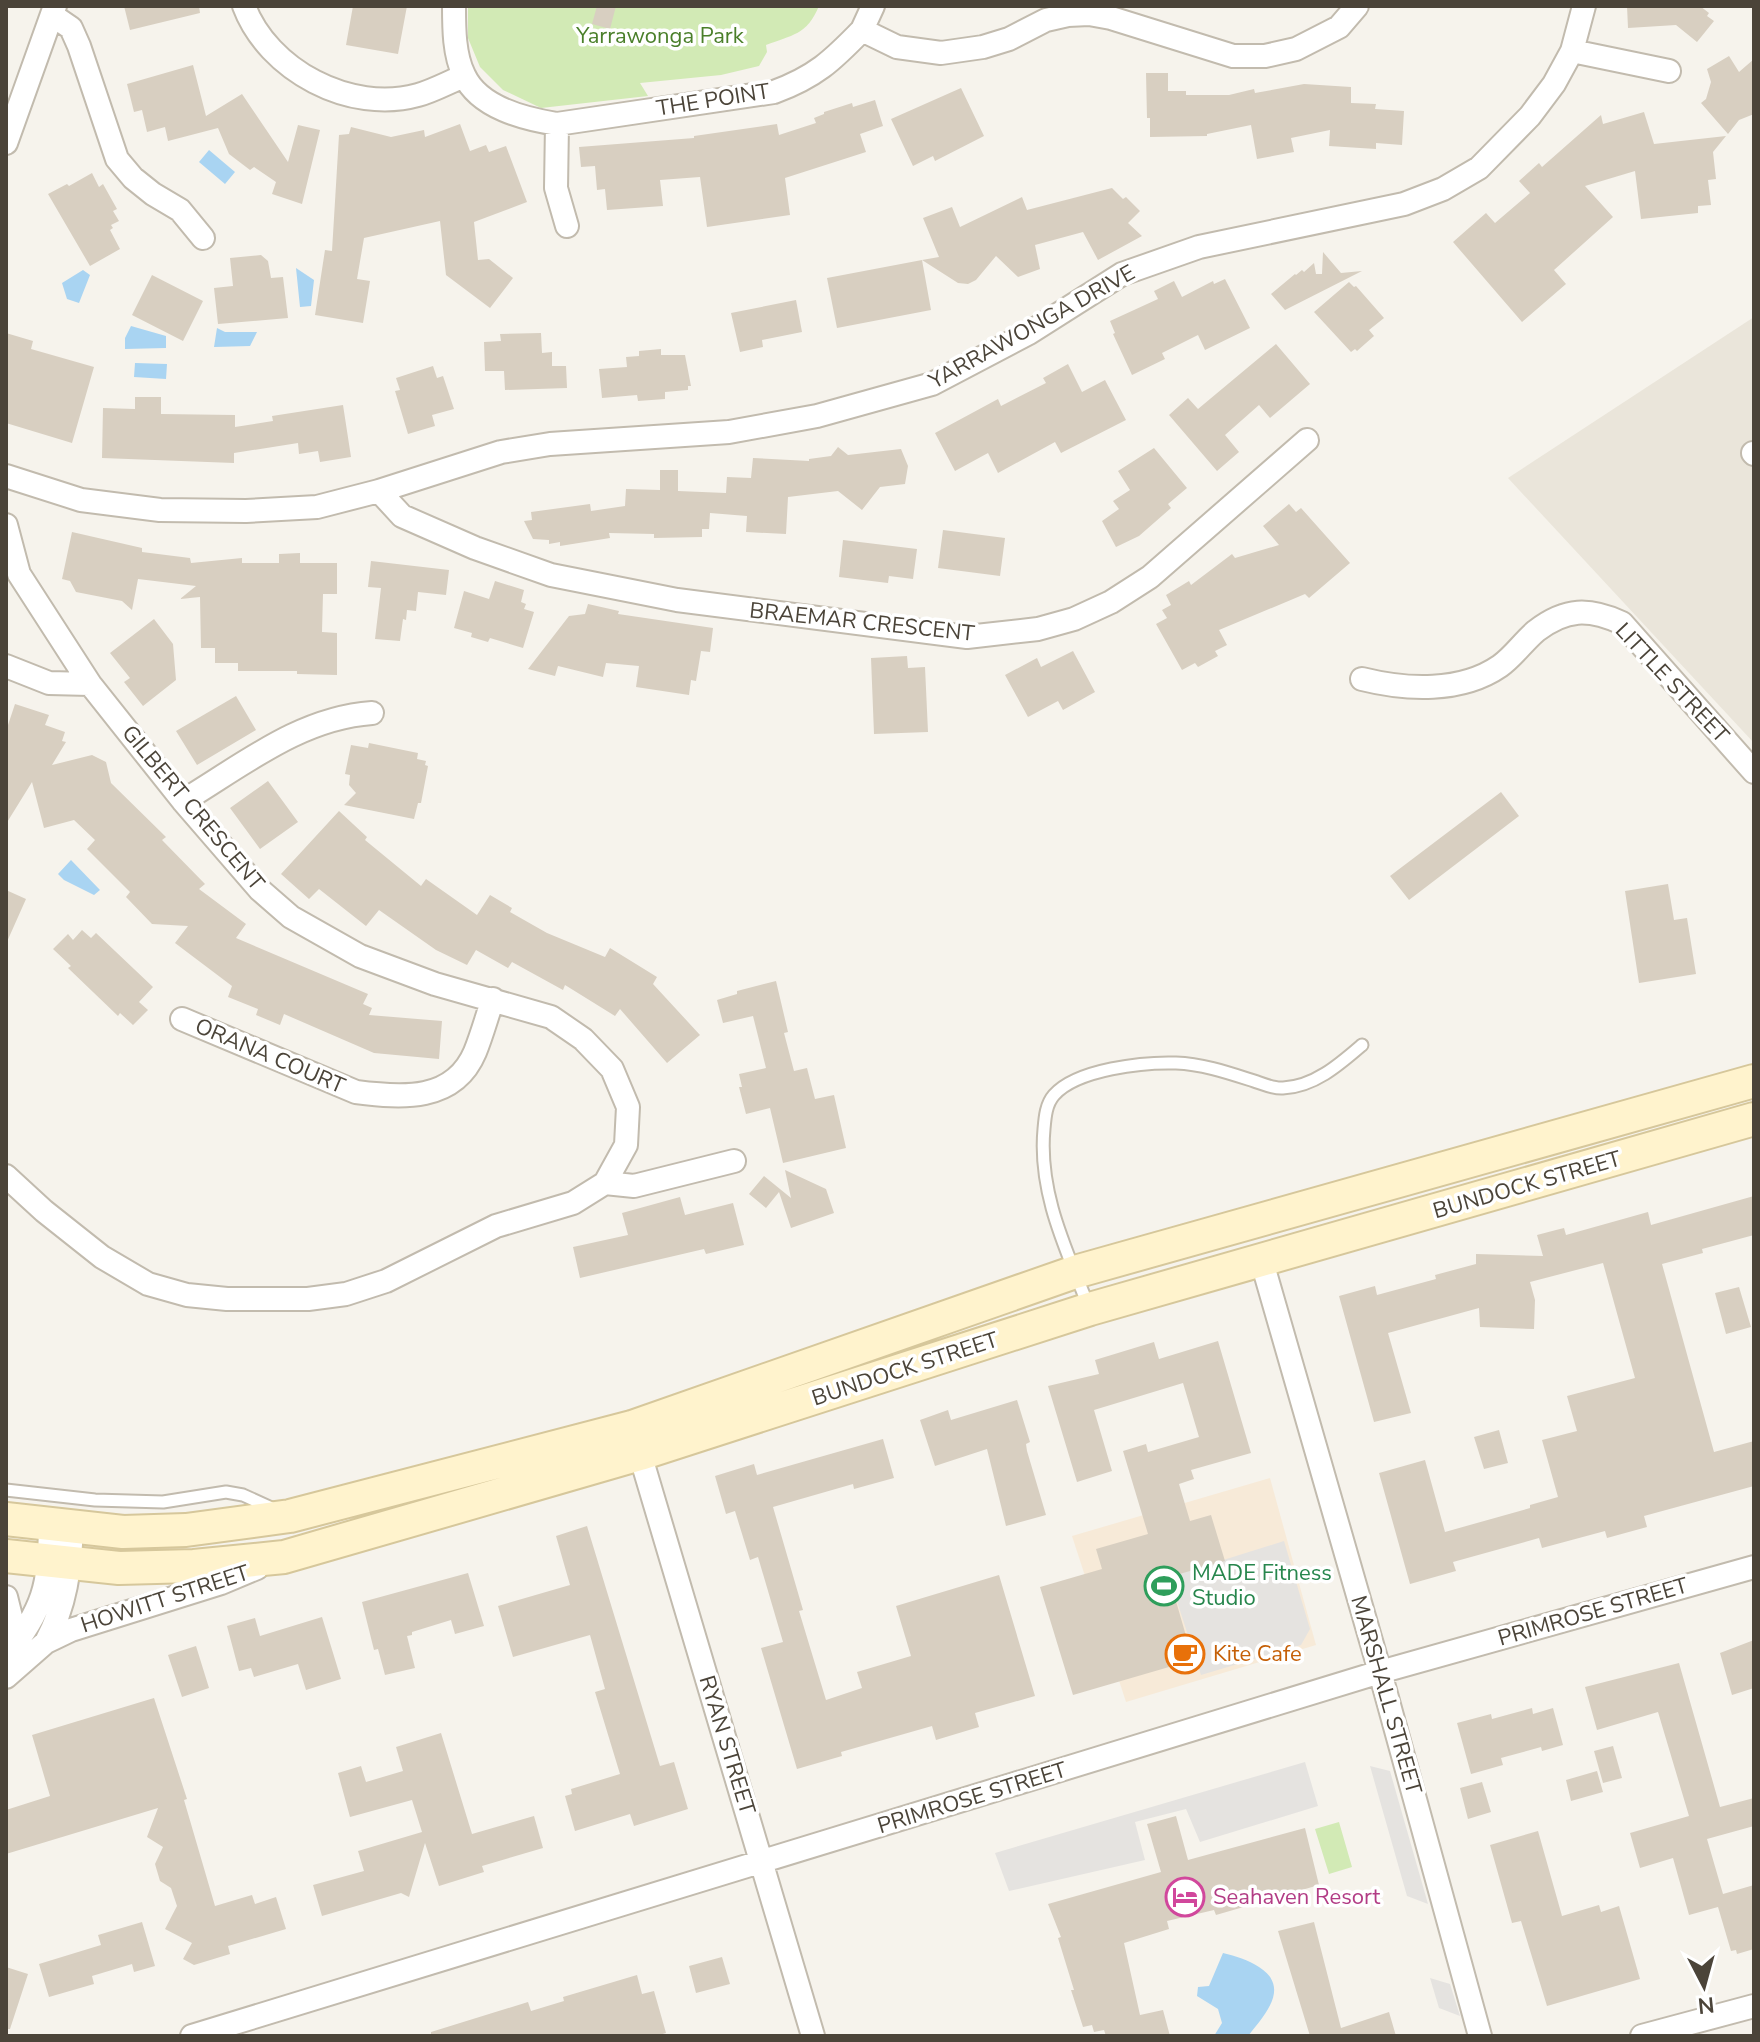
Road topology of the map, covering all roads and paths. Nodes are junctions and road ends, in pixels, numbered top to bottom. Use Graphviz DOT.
graph roads {
  1 [pos="244,6"];
  2 [pos="454,6"];
  3 [pos="873,6"];
  4 [pos="1357,6"];
  5 [pos="1584,6"];
  6 [pos="54,11"];
  7 [pos="862,30"];
  8 [pos="1572,51"];
  9 [pos="1669,71"];
  10 [pos="464,76"];
  11 [pos="557,124"];
  12 [pos="6,143"];
  13 [pos="567,226"];
  14 [pos="203,238"];
  15 [pos="1307,440"];
  16 [pos="7,481"];
  17 [pos="379,491"];
  18 [pos="6,525"];
  19 [pos="6,666"];
  20 [pos="1362,679"];
  21 [pos="90,684"];
  22 [pos="372,713"];
  23 [pos="1754,772"];
  24 [pos="183,801"];
  25 [pos="493,999"];
  26 [pos="182,1019"];
  27 [pos="1362,1045"];
  28 [pos="1754,1081"];
  29 [pos="1754,1119"];
  30 [pos="734,1161"];
  31 [pos="6,1176"];
  32 [pos="605,1183"];
  33 [pos="1262,1262"];
  34 [pos="1075,1272"];
  35 [pos="1090,1309"];
  36 [pos="640,1454"];
  37 [pos="6,1490"];
  38 [pos="290,1516"];
  39 [pos="6,1519"];
  40 [pos="61,1527"];
  41 [pos="6,1556"];
  42 [pos="284,1557"];
  43 [pos="60,1563"];
  44 [pos="1754,1567"];
  45 [pos="6,1597"];
  46 [pos="46,1642"];
  47 [pos="7,1655"];
  48 [pos="1380,1672"];
  49 [pos="6,1677"];
  50 [pos="762,1862"];
  51 [pos="1754,2006"];
  52 [pos="192,2036"];
  53 [pos="813,2036"];
  54 [pos="1480,2036"];
  55 [pos="1642,2036"];
  1 -- 10 [label="street"];
  2 -- 10 [label="street"];
  3 -- 7 [label="street, THE POINT"];
  4 -- 7 [label="street"];
  5 -- 8 [label="street, YARRAWONGA DRIVE"];
  6 -- 12 [label="street"];
  6 -- 14 [label="street"];
  7 -- 11 [label="street, THE POINT"];
  8 -- 9 [label="street"];
  8 -- 17 [label="street, YARRAWONGA DRIVE"];
  10 -- 11 [label="street, THE POINT"];
  11 -- 13 [label="street"];
  15 -- 17 [label="street, BRAEMAR CRESCENT"];
  16 -- 17 [label="street, YARRAWONGA DRIVE"];
  18 -- 21 [label="street, GILBERT CRESCENT"];
  19 -- 21 [label="street"];
  20 -- 23 [label="street, LITTLE STREET"];
  21 -- 24 [label="street, GILBERT CRESCENT"];
  22 -- 24 [label="street"];
  24 -- 25 [label="street, GILBERT CRESCENT"];
  25 -- 26 [label="street, ORANA COURT"];
  25 -- 32 [label="street, GILBERT CRESCENT"];
  27 -- 34 [label="lane"];
  28 -- 34 [label="main road, BUNDOCK STREET"];
  29 -- 33 [label="main road, BUNDOCK STREET"];
  30 -- 32 [label="street"];
  31 -- 32 [label="street, GILBERT CRESCENT"];
  33 -- 35 [label="main road, BUNDOCK STREET"];
  33 -- 48 [label="street, MARSHALL STREET"];
  34 -- 35 [label="lane"];
  34 -- 38 [label="main road, BUNDOCK STREET"];
  35 -- 36 [label="main road, BUNDOCK STREET"];
  36 -- 42 [label="main road, BUNDOCK STREET"];
  36 -- 50 [label="street, RYAN STREET"];
  37 -- 38 [label="lane"];
  38 -- 40 [label="main road, BUNDOCK STREET"];
  39 -- 40 [label="main road, BUNDOCK STREET"];
  40 -- 43 [label="street, HOWITT STREET"];
  41 -- 43 [label="main road, BUNDOCK STREET"];
  42 -- 43 [label="main road, BUNDOCK STREET"];
  42 -- 46 [label="street, HOWITT STREET"];
  43 -- 46 [label="street, HOWITT STREET"];
  43 -- 47 [label="street, HOWITT STREET"];
  44 -- 48 [label="street, PRIMROSE STREET"];
  45 -- 47 [label="street, HOWITT STREET"];
  46 -- 49 [label="street, HOWITT STREET"];
  48 -- 50 [label="street, PRIMROSE STREET"];
  48 -- 54 [label="street, MARSHALL STREET"];
  50 -- 52 [label="street, PRIMROSE STREET"];
  50 -- 53 [label="street, RYAN STREET"];
  51 -- 55 [label="street"];
}
